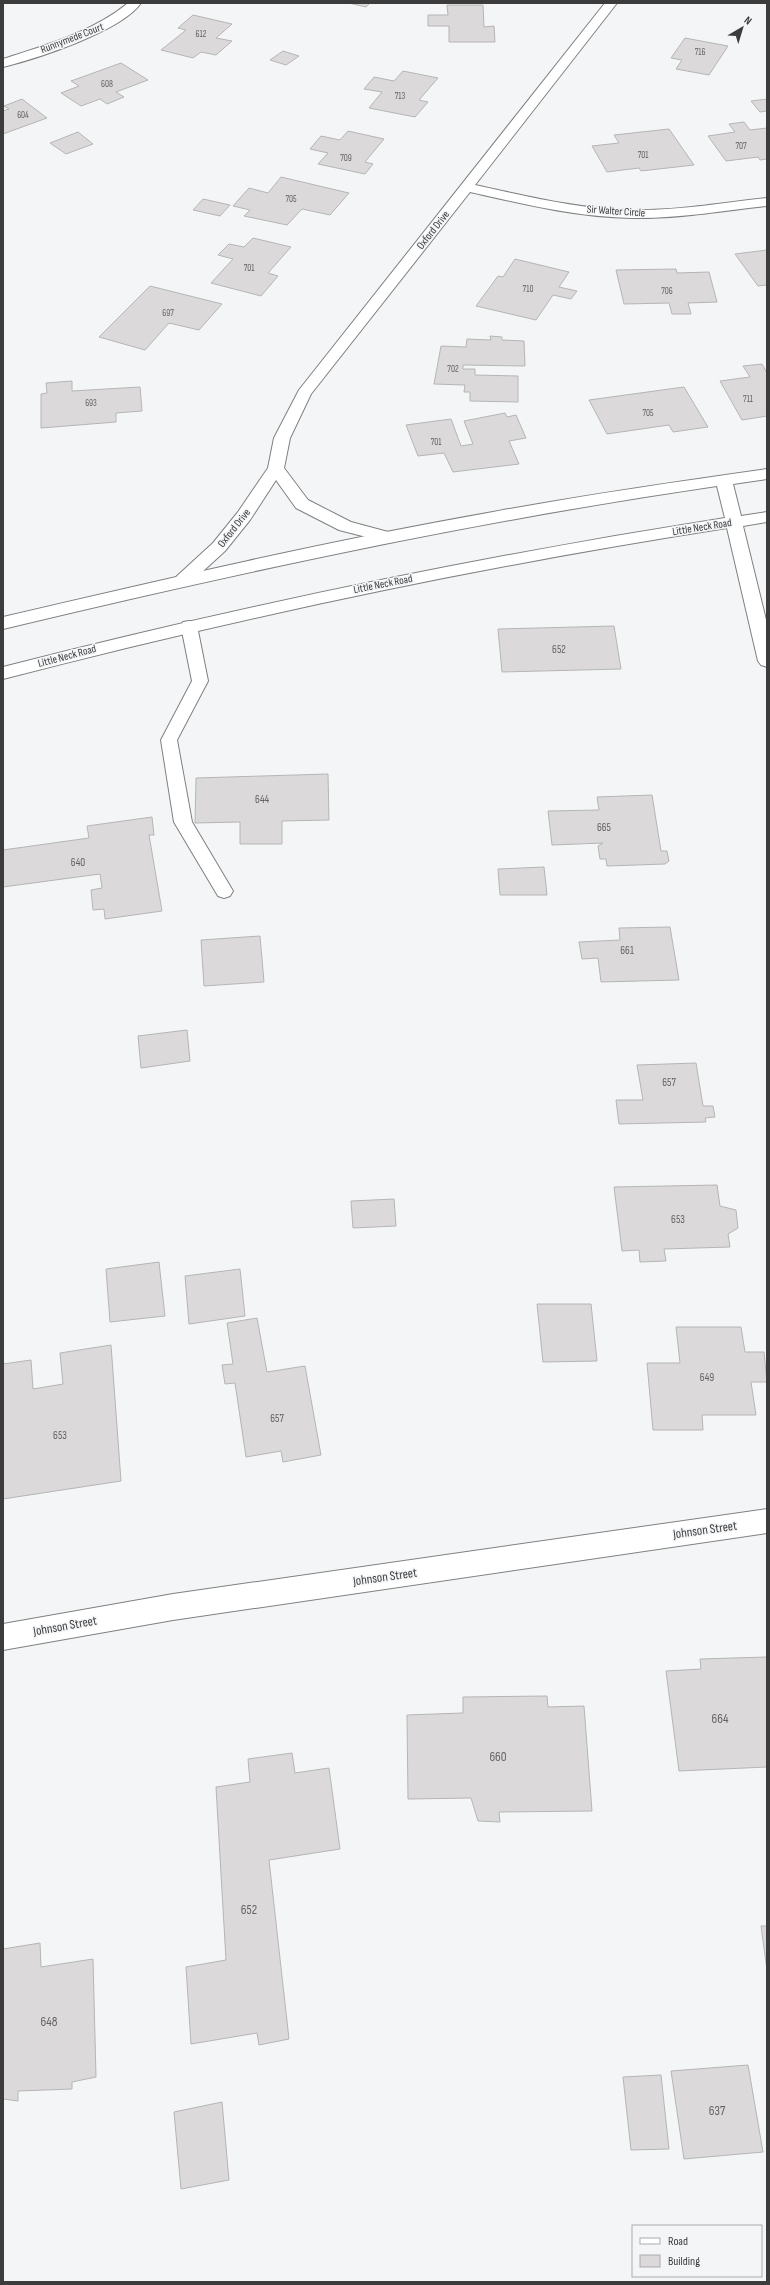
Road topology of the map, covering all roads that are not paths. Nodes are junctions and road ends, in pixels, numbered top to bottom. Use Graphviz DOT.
graph roads {
  1 [pos="136,3"];
  2 [pos="611,3"];
  3 [pos="3,63"];
  4 [pos="467,187"];
  5 [pos="767,202"];
  6 [pos="276,468"];
  7 [pos="767,474"];
  8 [pos="724,480"];
  9 [pos="767,517"];
  10 [pos="734,522"];
  11 [pos="386,538"];
  12 [pos="183,580"];
  13 [pos="3,623"];
  14 [pos="189,626"];
  15 [pos="767,661"];
  16 [pos="3,673"];
  17 [pos="224,891"];
  18 [pos="767,1521"];
  19 [pos="3,1637"];
  1 -- 3 [label="street, Runnymede Court"];
  2 -- 4 [label="street, Oxford Drive"];
  4 -- 5 [label="street, Sir Walter Circle"];
  4 -- 6 [label="street, Oxford Drive"];
  6 -- 11 [label="street"];
  6 -- 12 [label="street, Oxford Drive"];
  7 -- 8 [label="street"];
  8 -- 10 [label="street"];
  8 -- 11 [label="street"];
  9 -- 10 [label="street, Little Neck Road"];
  10 -- 14 [label="street, Little Neck Road"];
  10 -- 15 [label="street"];
  11 -- 12 [label="street"];
  12 -- 13 [label="street"];
  14 -- 16 [label="street, Little Neck Road"];
  14 -- 17 [label="lane"];
  18 -- 19 [label="street, Johnson Street"];
}
